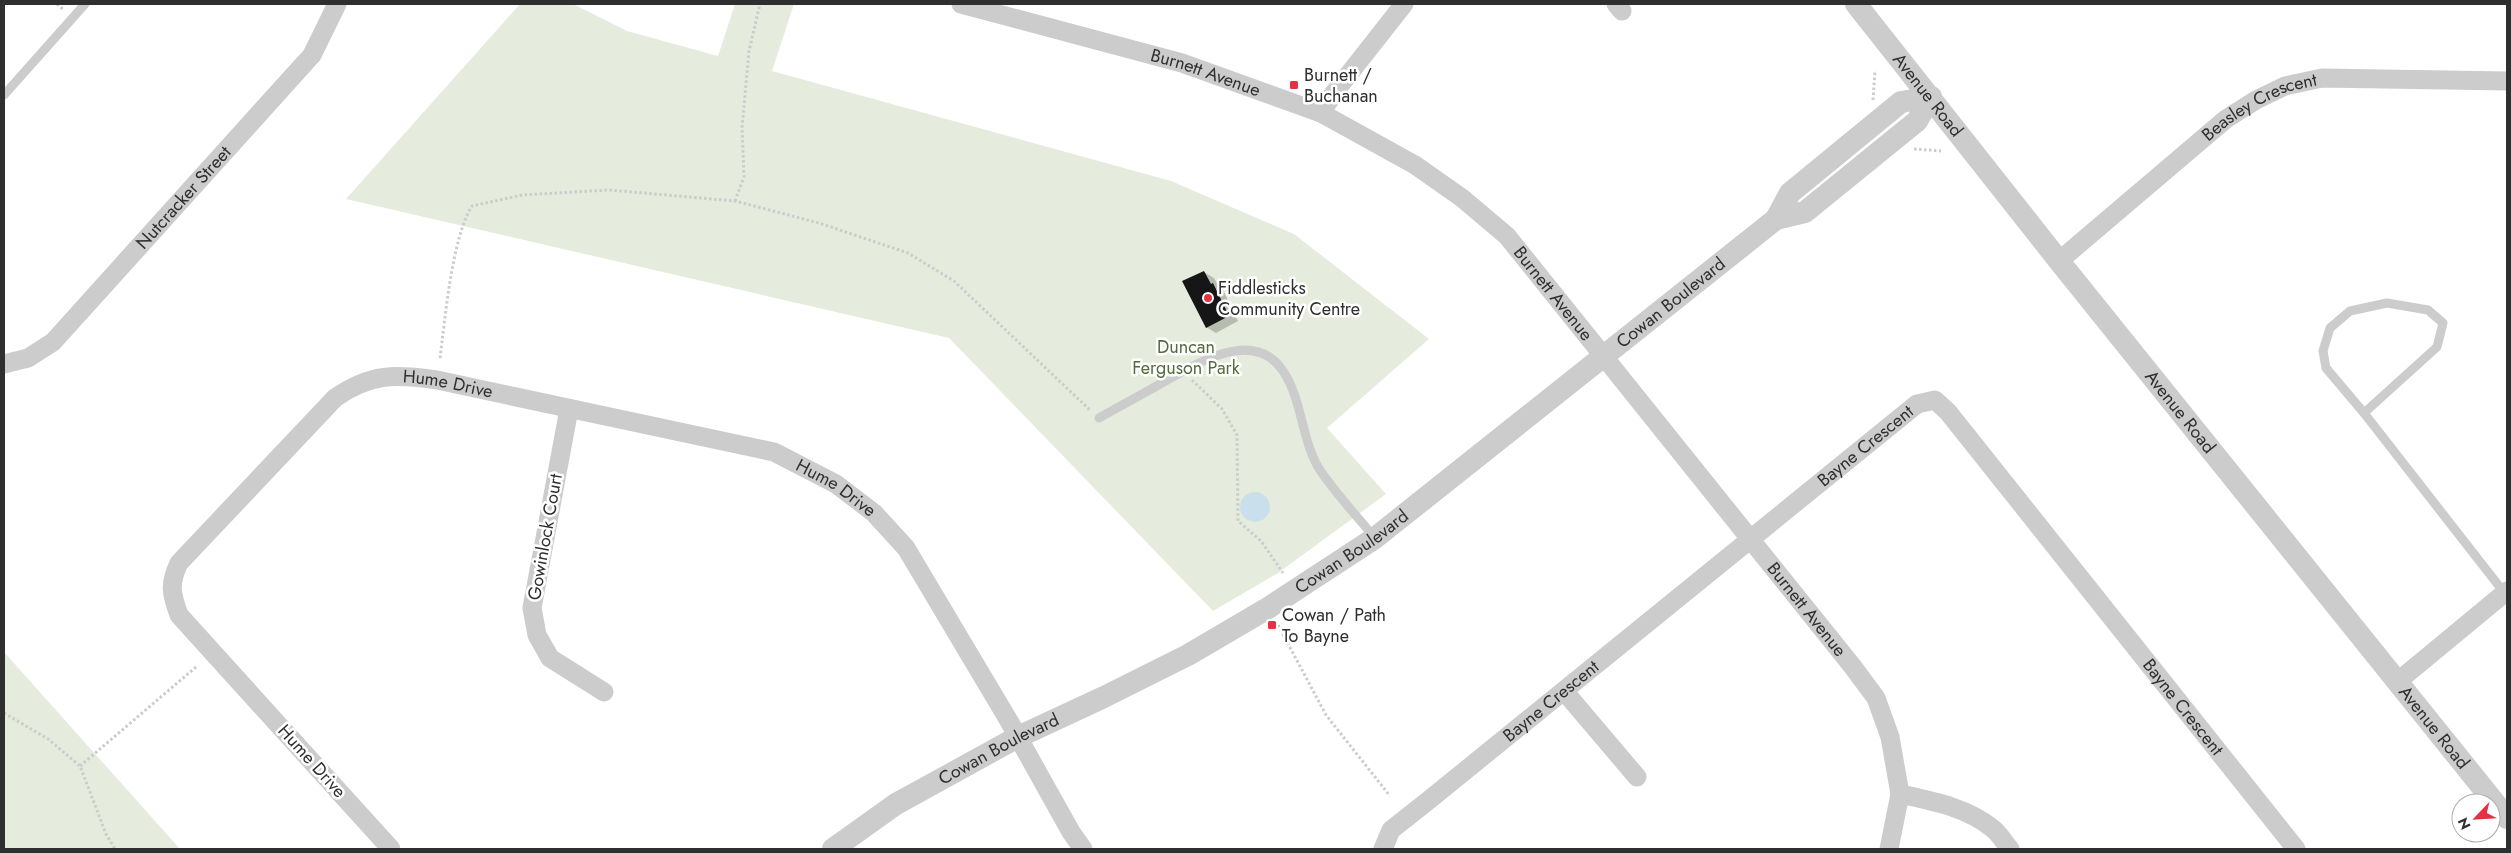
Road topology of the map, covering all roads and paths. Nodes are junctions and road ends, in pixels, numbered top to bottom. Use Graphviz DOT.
graph roads {
  1 [pos="85,4"];
  2 [pos="337,4"];
  3 [pos="760,4"];
  4 [pos="961,4"];
  5 [pos="1404,4"];
  6 [pos="1856,4"];
  7 [pos="1875,70"];
  8 [pos="2507,81"];
  9 [pos="4,95"];
  10 [pos="1931,97"];
  11 [pos="1873,101"];
  12 [pos="1321,113"];
  13 [pos="1914,149"];
  14 [pos="1941,151"];
  15 [pos="735,201"];
  16 [pos="2059,261"];
  17 [pos="1604,355"];
  18 [pos="440,358"];
  19 [pos="4,364"];
  20 [pos="1183,371"];
  21 [pos="568,409"];
  22 [pos="2364,413"];
  23 [pos="1099,418"];
  24 [pos="1375,538"];
  25 [pos="1751,540"];
  26 [pos="1283,573"];
  27 [pos="2506,594"];
  28 [pos="1274,618"];
  29 [pos="196,667"];
  30 [pos="2397,682"];
  31 [pos="1564,691"];
  32 [pos="604,692"];
  33 [pos="4,713"];
  34 [pos="1018,737"];
  35 [pos="80,766"];
  36 [pos="1638,777"];
  37 [pos="1900,794"];
  38 [pos="1390,796"];
  39 [pos="2507,818"];
  40 [pos="115,849"];
  41 [pos="391,849"];
  42 [pos="833,849"];
  43 [pos="1083,849"];
  44 [pos="1383,849"];
  45 [pos="1889,849"];
  46 [pos="2010,849"];
  47 [pos="2296,849"];
  1 -- 9 [label="lane"];
  2 -- 19 [label="street, Nutcracker Street"];
  3 -- 15 [label="path"];
  4 -- 12 [label="street, Burnett Avenue"];
  5 -- 12 [label="street"];
  6 -- 10 [label="street, Avenue Road"];
  7 -- 11 [label="path"];
  8 -- 16 [label="street, Beasley Crescent"];
  10 -- 16 [label="street, Avenue Road"];
  10 -- 17 [label="street, Cowan Boulevard"];
  12 -- 17 [label="street, Burnett Avenue"];
  13 -- 14 [label="path"];
  15 -- 18 [label="path"];
  15 -- 23 [label="path"];
  16 -- 30 [label="street, Avenue Road"];
  17 -- 24 [label="street, Cowan Boulevard"];
  17 -- 25 [label="street, Burnett Avenue"];
  20 -- 23 [label="lane"];
  20 -- 24 [label="lane"];
  20 -- 26 [label="path"];
  21 -- 32 [label="street, Gowinlock Court"];
  21 -- 34 [label="street, Hume Drive"];
  21 -- 41 [label="street, Hume Drive"];
  22 -- 22 [label="lane"];
  22 -- 27 [label="lane"];
  24 -- 34 [label="street, Cowan Boulevard"];
  25 -- 31 [label="street, Bayne Crescent"];
  25 -- 37 [label="street, Burnett Avenue"];
  25 -- 47 [label="street, Bayne Crescent"];
  27 -- 30 [label="street"];
  28 -- 38 [label="path"];
  29 -- 35 [label="path"];
  30 -- 39 [label="street, Avenue Road"];
  31 -- 36 [label="street"];
  31 -- 44 [label="street, Bayne Crescent"];
  33 -- 35 [label="path"];
  34 -- 42 [label="street, Cowan Boulevard"];
  34 -- 43 [label="street, Hume Drive"];
  35 -- 40 [label="path"];
  37 -- 45 [label="street, Burnett Avenue"];
  37 -- 46 [label="street"];
}
